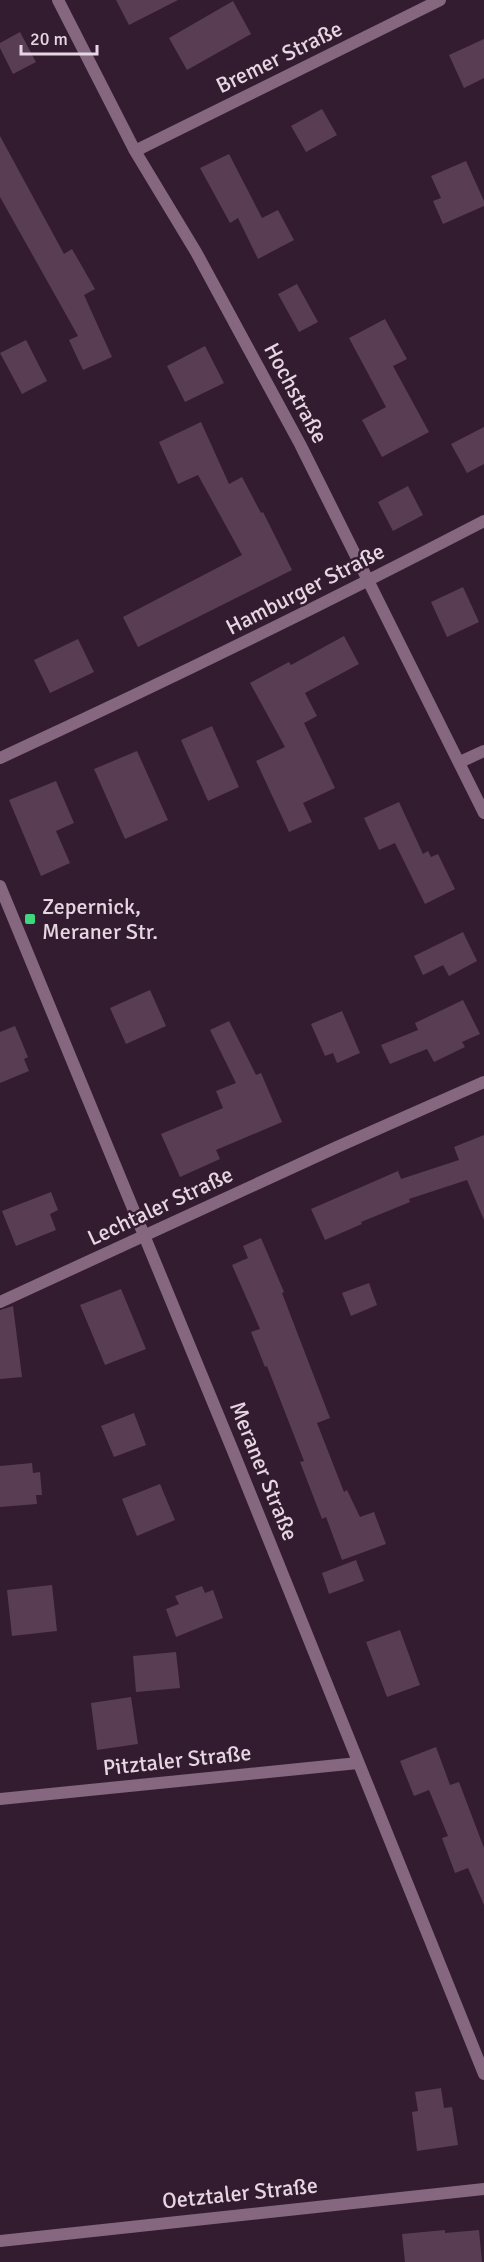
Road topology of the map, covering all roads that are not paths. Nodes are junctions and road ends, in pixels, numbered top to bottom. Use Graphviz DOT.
graph roads {
  1 [pos="58,0"];
  2 [pos="441,0"];
  3 [pos="135,151"];
  4 [pos="484,521"];
  5 [pos="369,581"];
  6 [pos="484,751"];
  7 [pos="0,758"];
  8 [pos="460,762"];
  9 [pos="484,813"];
  10 [pos="0,886"];
  11 [pos="484,1082"];
  12 [pos="145,1235"];
  13 [pos="0,1302"];
  14 [pos="358,1763"];
  15 [pos="0,1799"];
  16 [pos="484,2074"];
  17 [pos="484,2189"];
  18 [pos="0,2241"];
  1 -- 3 [label="street, Hochstraße"];
  2 -- 3 [label="street, Bremer Straße"];
  3 -- 5 [label="street, Hochstraße"];
  4 -- 5 [label="street, Hamburger Straße"];
  5 -- 7 [label="street, Hamburger Straße"];
  5 -- 8 [label="street, Hochstraße"];
  6 -- 8 [label="street"];
  8 -- 9 [label="street, Hochstraße"];
  10 -- 12 [label="street, Meraner Straße"];
  11 -- 12 [label="street, Lechtaler Straße"];
  12 -- 13 [label="street, Lechtaler Straße"];
  12 -- 14 [label="street, Meraner Straße"];
  14 -- 15 [label="street, Pitztaler Straße"];
  14 -- 16 [label="street, Meraner Straße"];
  17 -- 18 [label="street, Oetztaler Straße"];
}
